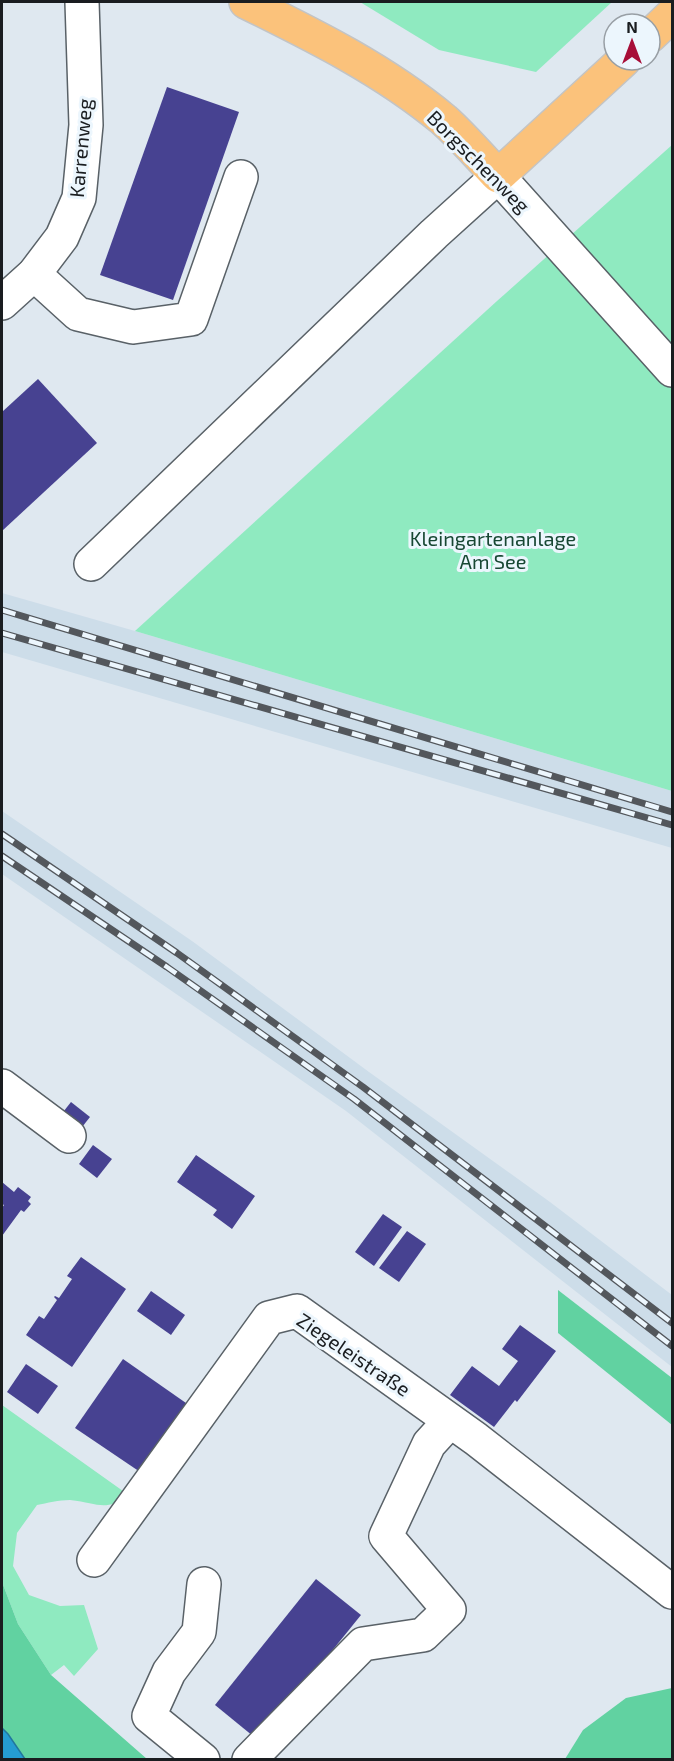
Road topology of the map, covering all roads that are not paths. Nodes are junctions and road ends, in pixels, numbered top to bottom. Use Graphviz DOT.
graph roads {
  1 [pos="82,2"];
  2 [pos="246,2"];
  3 [pos="611,72"];
  4 [pos="498,176"];
  5 [pos="241,177"];
  6 [pos="34,274"];
  7 [pos="2,303"];
  8 [pos="672,370"];
  9 [pos="91,564"];
  10 [pos="2,1086"];
  11 [pos="69,1136"];
  12 [pos="450,1421"];
  13 [pos="94,1560"];
  14 [pos="204,1584"];
  15 [pos="672,1592"];
  16 [pos="203,1760"];
  17 [pos="249,1760"];
  1 -- 6 [label="street, Karrenweg"];
  2 -- 4 [label="main road, Borgschenweg"];
  3 -- 4 [label="main road"];
  4 -- 8 [label="street, Borgschenweg"];
  4 -- 9 [label="street"];
  5 -- 6 [label="street"];
  6 -- 7 [label="street, Karrenweg"];
  10 -- 11 [label="street"];
  12 -- 13 [label="street, Ziegeleistraße"];
  12 -- 15 [label="street, Ziegeleistraße"];
  12 -- 17 [label="street"];
  14 -- 16 [label="street"];
}
